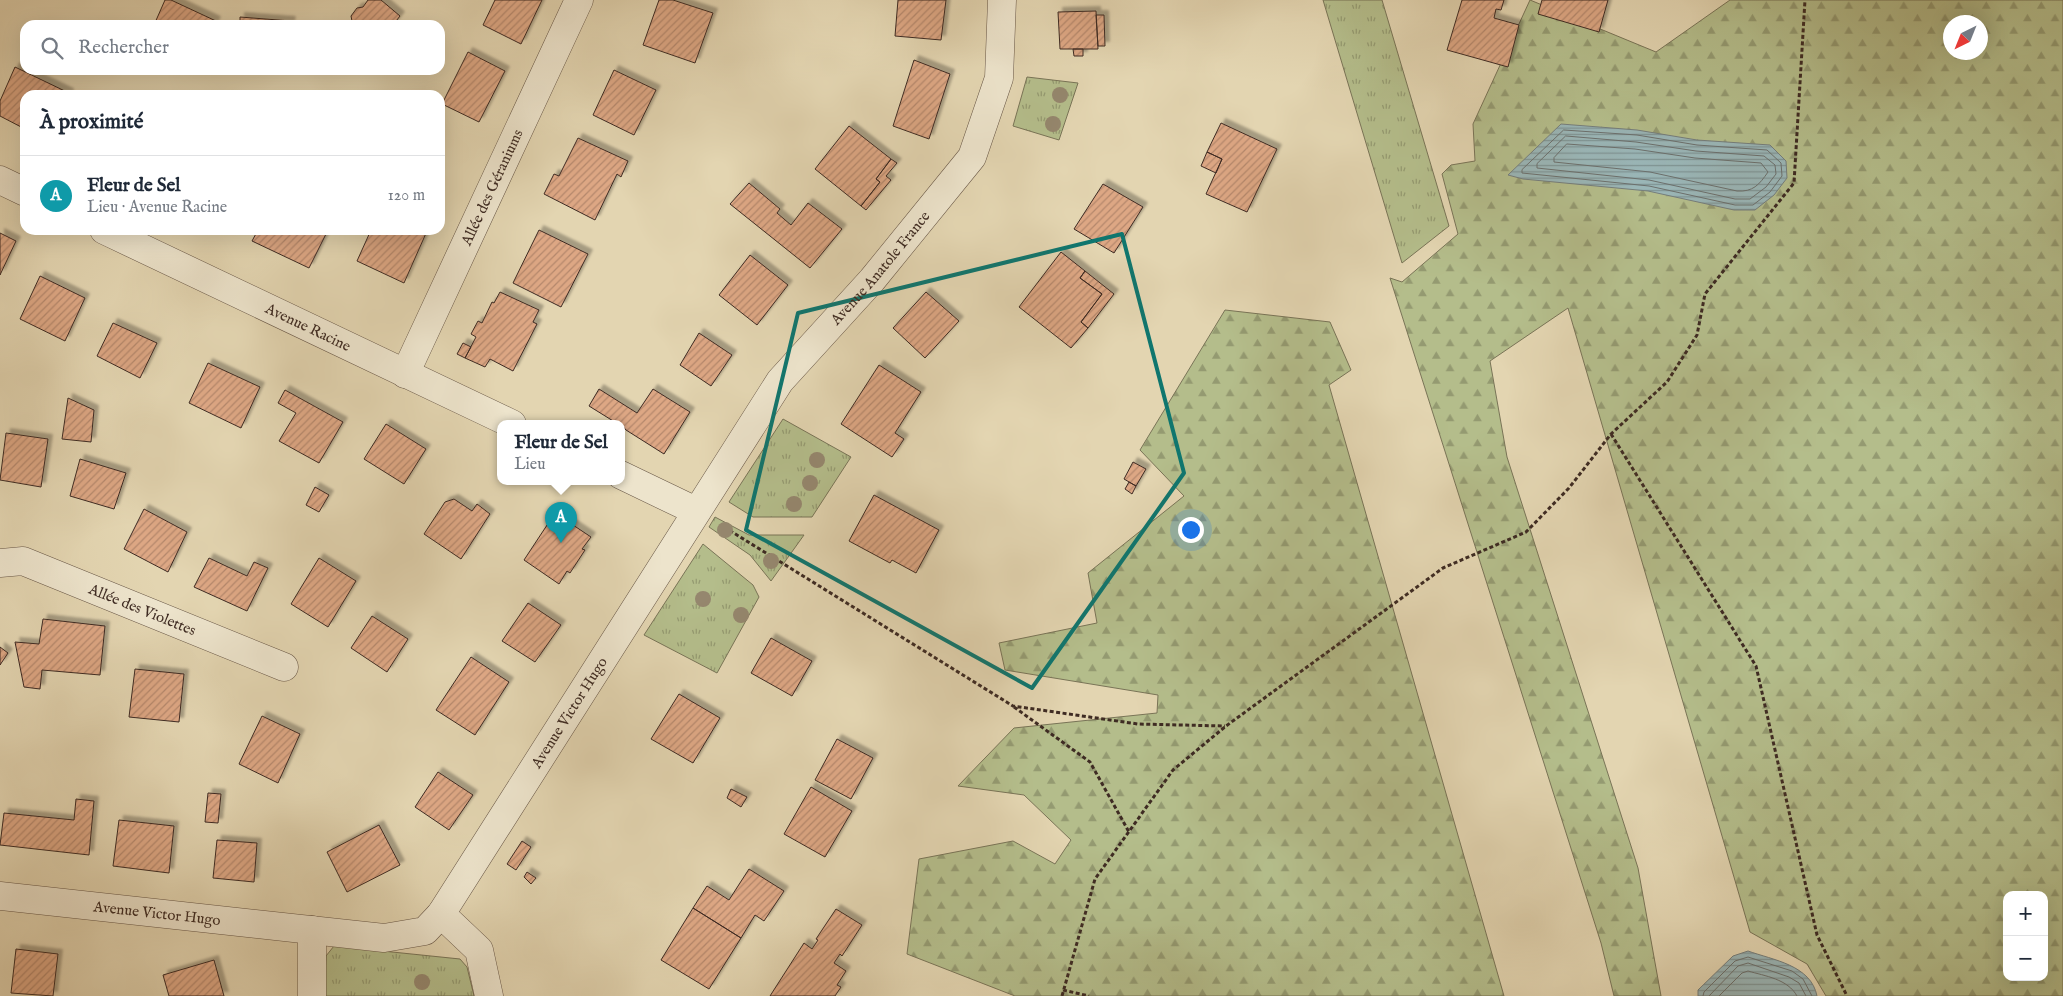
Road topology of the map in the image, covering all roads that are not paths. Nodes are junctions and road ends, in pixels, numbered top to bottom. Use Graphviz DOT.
graph roads {
  1 [pos="579,0"];
  2 [pos="1002,0"];
  3 [pos="0,180"];
  4 [pos="20,190"];
  5 [pos="114,235"];
  6 [pos="405,374"];
  7 [pos="503,420"];
  8 [pos="625,477"];
  9 [pos="696,511"];
  10 [pos="0,563"];
  11 [pos="284,667"];
  12 [pos="0,896"];
  13 [pos="441,914"];
  14 [pos="312,930"];
  15 [pos="312,996"];
  16 [pos="489,996"];
  1 -- 6 [label="street, Allée des Géraniums"];
  2 -- 9 [label="street, Avenue Anatole France"];
  3 -- 4 [label="street"];
  5 -- 6 [label="street, Avenue Racine"];
  6 -- 7 [label="street, Avenue Racine"];
  8 -- 9 [label="street"];
  9 -- 13 [label="street, Avenue Victor Hugo"];
  10 -- 11 [label="street, Allée des Violettes"];
  12 -- 14 [label="street, Avenue Victor Hugo"];
  13 -- 14 [label="street, Avenue Victor Hugo"];
  13 -- 16 [label="street"];
  14 -- 15 [label="street"];
}
